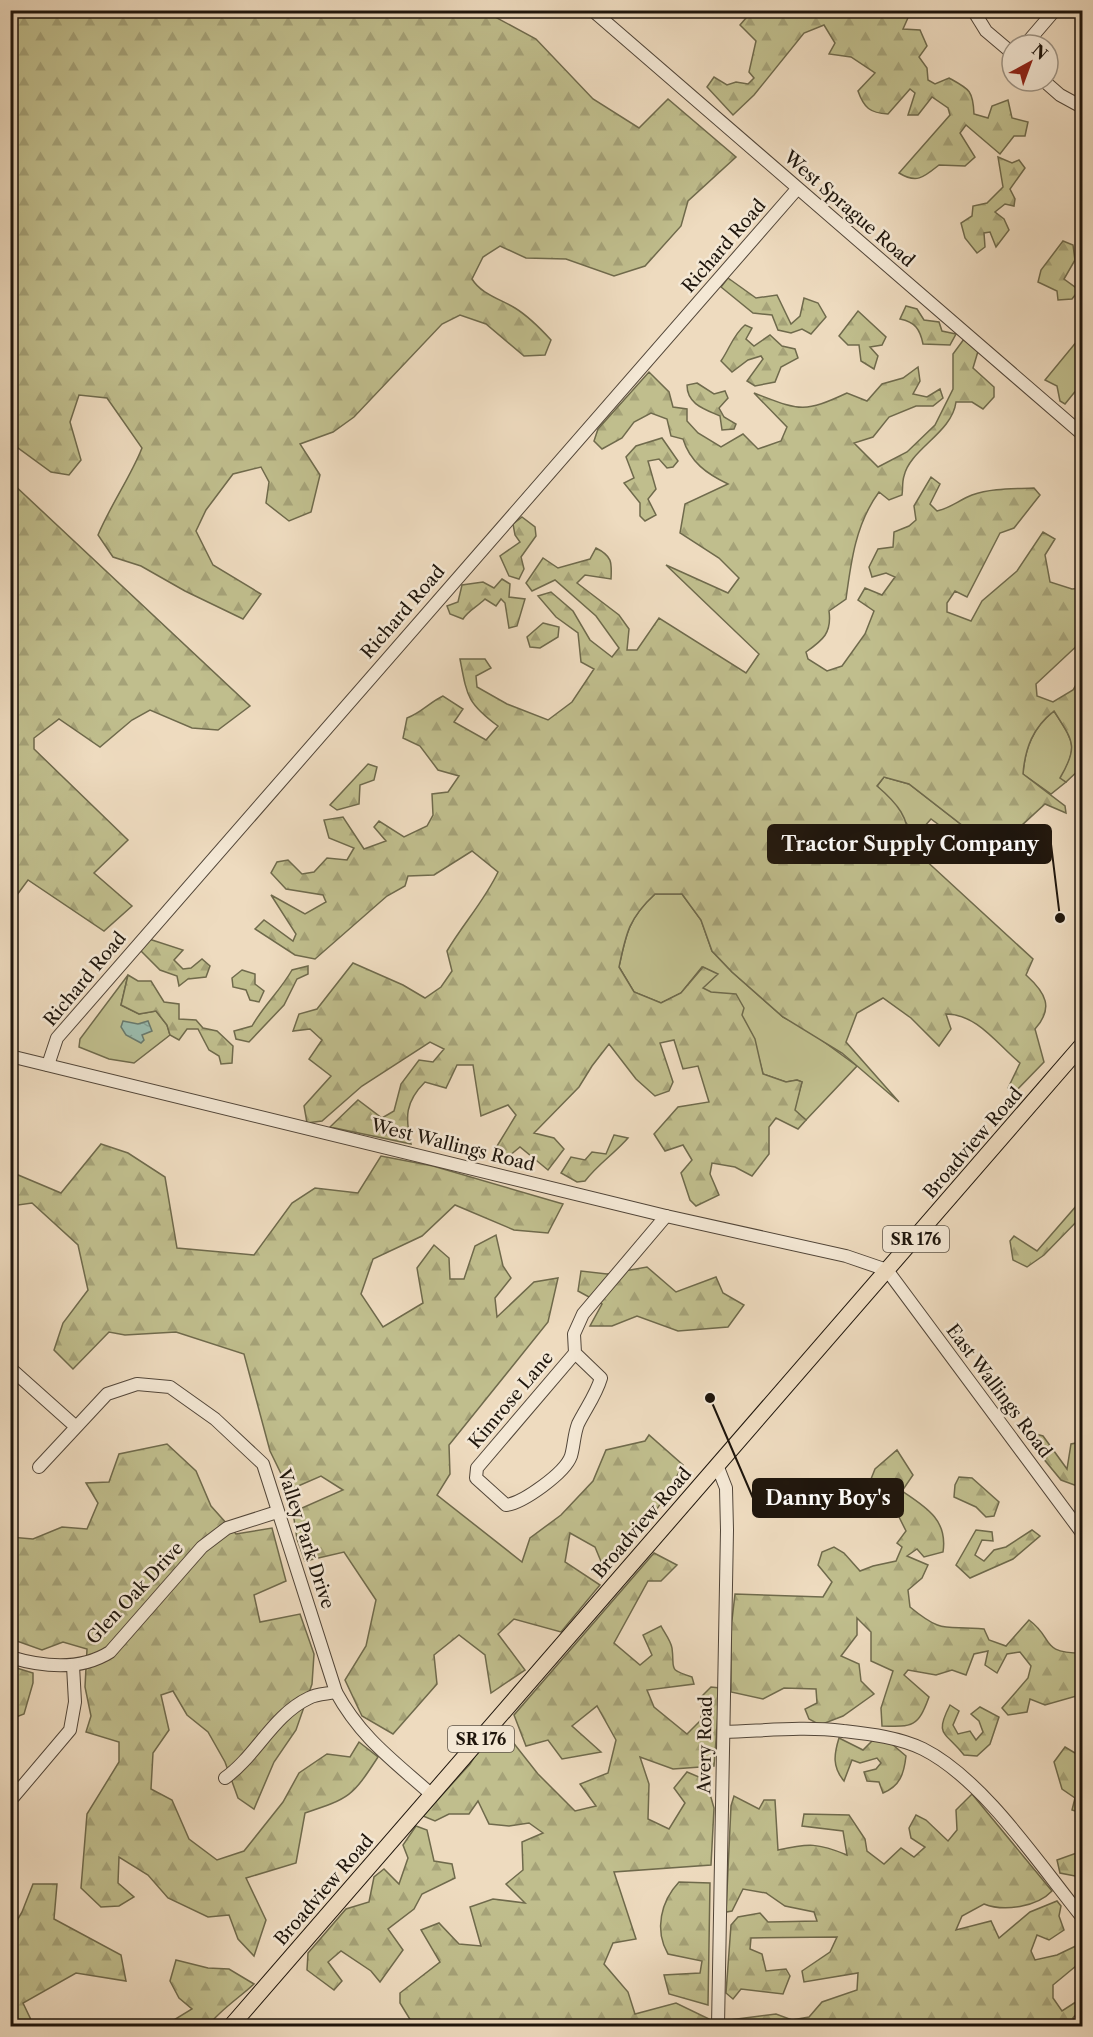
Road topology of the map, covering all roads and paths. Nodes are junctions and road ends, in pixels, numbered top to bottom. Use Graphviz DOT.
graph roads {
  1 [pos="592,10"];
  2 [pos="973,10"];
  3 [pos="1055,10"];
  4 [pos="1035,33"];
  5 [pos="1000,43"];
  6 [pos="1058,93"];
  7 [pos="1083,107"];
  8 [pos="797,189"];
  9 [pos="1083,434"];
  10 [pos="1083,1045"];
  11 [pos="10,1056"];
  12 [pos="48,1065"];
  13 [pos="666,1215"];
  14 [pos="886,1270"];
  15 [pos="575,1353"];
  16 [pos="10,1368"];
  17 [pos="75,1426"];
  18 [pos="717,1466"];
  19 [pos="39,1467"];
  20 [pos="278,1512"];
  21 [pos="1083,1533"];
  22 [pos="10,1657"];
  23 [pos="73,1666"];
  24 [pos="336,1692"];
  25 [pos="724,1732"];
  26 [pos="225,1778"];
  27 [pos="432,1795"];
  28 [pos="10,1801"];
  29 [pos="1083,1917"];
  30 [pos="231,2026"];
  31 [pos="718,2026"];
  1 -- 8 [label="street, West Sprague Road"];
  2 -- 5 [label="street"];
  3 -- 4 [label="street"];
  6 -- 7 [label="street"];
  8 -- 9 [label="street, West Sprague Road"];
  8 -- 12 [label="street, Richard Road"];
  10 -- 14 [label="main road, Broadview Road / SR 176"];
  11 -- 12 [label="street, West Wallings Road"];
  12 -- 13 [label="street, West Wallings Road"];
  13 -- 14 [label="street, West Wallings Road"];
  13 -- 15 [label="street, Kimrose Lane"];
  14 -- 18 [label="main road, Broadview Road / SR 176"];
  14 -- 21 [label="street, East Wallings Road"];
  15 -- 15 [label="street, Kimrose Lane"];
  16 -- 17 [label="street"];
  17 -- 19 [label="street, Valley Park Drive"];
  17 -- 20 [label="street, Valley Park Drive"];
  18 -- 25 [label="street, Avery Road"];
  18 -- 27 [label="main road, Broadview Road / SR 176"];
  20 -- 23 [label="street, Glen Oak Drive"];
  20 -- 24 [label="street, Valley Park Drive"];
  22 -- 23 [label="street, Glen Oak Drive"];
  23 -- 28 [label="street"];
  24 -- 26 [label="street"];
  24 -- 27 [label="street, Valley Park Drive"];
  25 -- 29 [label="street"];
  25 -- 31 [label="street, Avery Road"];
  27 -- 30 [label="main road, Broadview Road / SR 176"];
}
